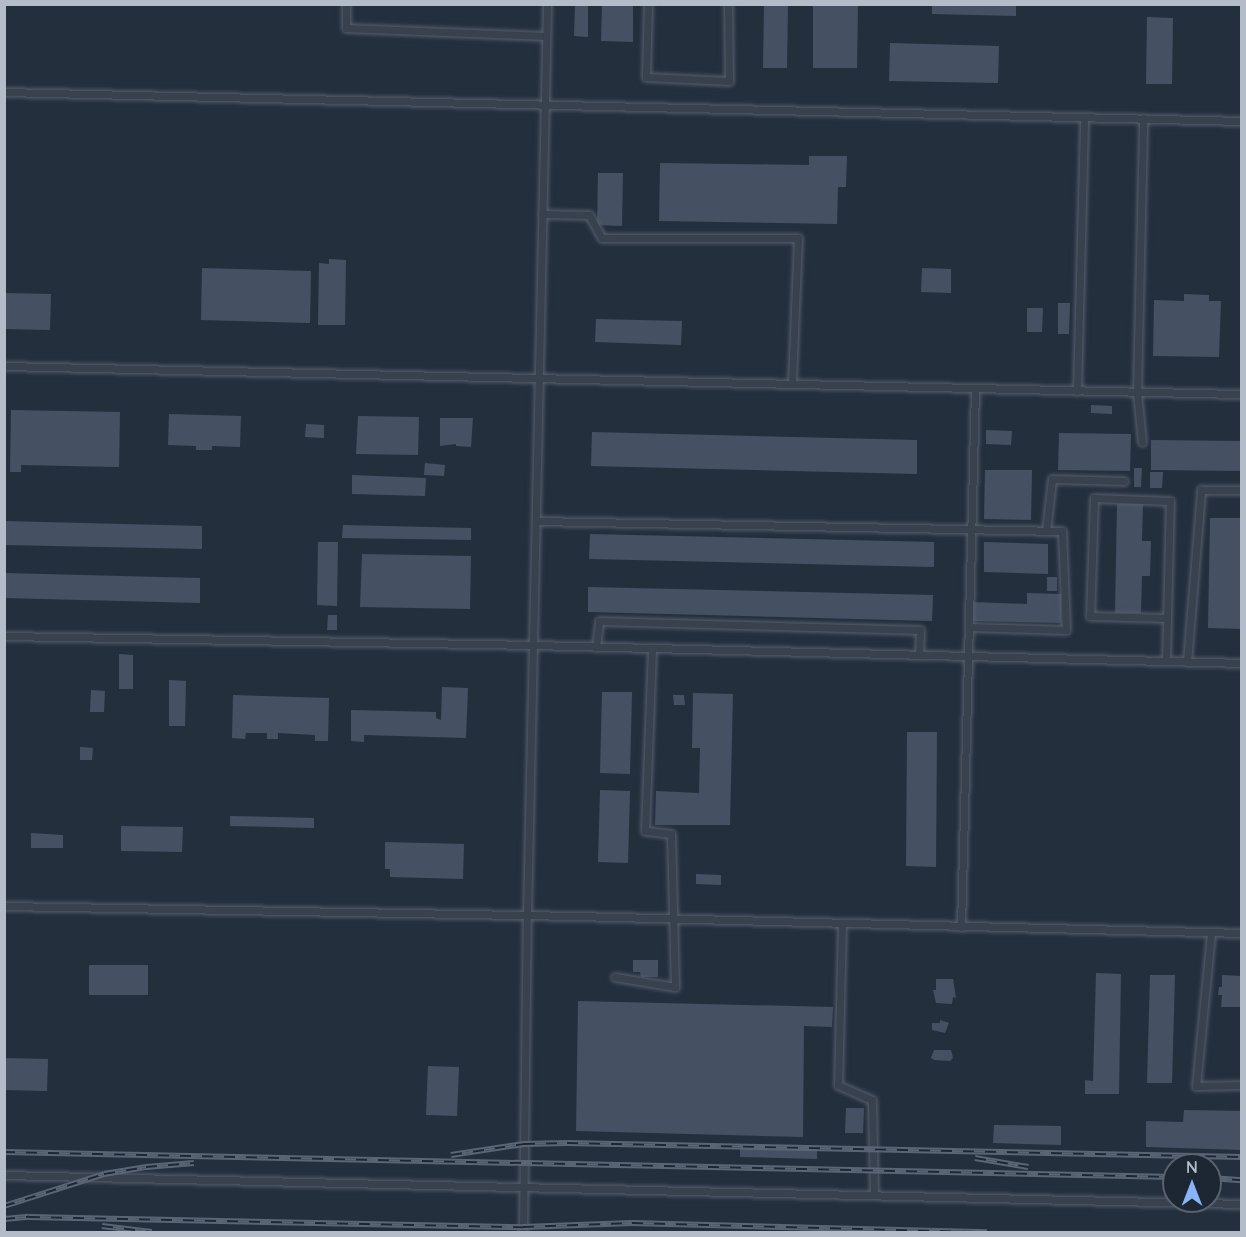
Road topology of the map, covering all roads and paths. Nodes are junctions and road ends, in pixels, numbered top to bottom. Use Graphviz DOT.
graph roads {
  1 [pos="346,4"];
  2 [pos="547,4"];
  3 [pos="648,4"];
  4 [pos="728,4"];
  5 [pos="546,36"];
  6 [pos="4,92"];
  7 [pos="544,106"];
  8 [pos="1084,117"];
  9 [pos="1143,118"];
  10 [pos="1242,121"];
  11 [pos="542,214"];
  12 [pos="4,366"];
  13 [pos="539,378"];
  14 [pos="792,384"];
  15 [pos="975,389"];
  16 [pos="1077,391"];
  17 [pos="1137,392"];
  18 [pos="1242,394"];
  19 [pos="1142,442"];
  20 [pos="1124,481"];
  21 [pos="1242,490"];
  22 [pos="536,521"];
  23 [pos="971,530"];
  24 [pos="1046,531"];
  25 [pos="1167,618"];
  26 [pos="969,627"];
  27 [pos="4,636"];
  28 [pos="534,645"];
  29 [pos="596,647"];
  30 [pos="652,648"];
  31 [pos="919,656"];
  32 [pos="968,657"];
  33 [pos="1166,661"];
  34 [pos="1187,662"];
  35 [pos="1242,663"];
  36 [pos="4,906"];
  37 [pos="527,916"];
  38 [pos="673,919"];
  39 [pos="842,924"];
  40 [pos="961,927"];
  41 [pos="1211,933"];
  42 [pos="1242,933"];
  43 [pos="615,977"];
  44 [pos="1242,1084"];
  45 [pos="4,1175"];
  46 [pos="524,1187"];
  47 [pos="874,1195"];
  48 [pos="1242,1204"];
  49 [pos="523,1233"];
  1 -- 5 [label="lane"];
  2 -- 5 [label="lane"];
  3 -- 4 [label="lane"];
  5 -- 7 [label="lane"];
  6 -- 7 [label="lane"];
  7 -- 8 [label="lane"];
  7 -- 11 [label="lane"];
  8 -- 9 [label="lane"];
  8 -- 16 [label="lane"];
  9 -- 10 [label="lane"];
  9 -- 17 [label="lane"];
  11 -- 13 [label="lane"];
  11 -- 14 [label="lane"];
  12 -- 13 [label="lane"];
  13 -- 14 [label="lane"];
  13 -- 22 [label="lane"];
  14 -- 15 [label="lane"];
  15 -- 16 [label="lane"];
  15 -- 23 [label="lane"];
  16 -- 17 [label="lane"];
  17 -- 18 [label="lane"];
  17 -- 19 [label="lane"];
  20 -- 24 [label="lane"];
  21 -- 34 [label="lane"];
  22 -- 23 [label="lane"];
  22 -- 28 [label="lane"];
  23 -- 24 [label="lane"];
  23 -- 26 [label="lane"];
  24 -- 26 [label="lane"];
  25 -- 25 [label="lane"];
  25 -- 33 [label="lane"];
  26 -- 32 [label="lane"];
  27 -- 28 [label="lane"];
  28 -- 29 [label="lane"];
  28 -- 37 [label="lane"];
  29 -- 30 [label="lane"];
  29 -- 31 [label="lane"];
  30 -- 31 [label="lane"];
  30 -- 38 [label="lane"];
  31 -- 32 [label="lane"];
  32 -- 33 [label="lane"];
  32 -- 40 [label="lane"];
  33 -- 34 [label="lane"];
  34 -- 35 [label="lane"];
  36 -- 37 [label="lane"];
  37 -- 38 [label="lane"];
  37 -- 46 [label="lane"];
  38 -- 39 [label="lane"];
  38 -- 43 [label="lane"];
  39 -- 40 [label="lane"];
  39 -- 47 [label="lane"];
  40 -- 41 [label="lane"];
  41 -- 42 [label="lane"];
  41 -- 44 [label="lane"];
  45 -- 46 [label="lane"];
  46 -- 47 [label="lane"];
  46 -- 49 [label="lane"];
  47 -- 48 [label="lane"];
}
